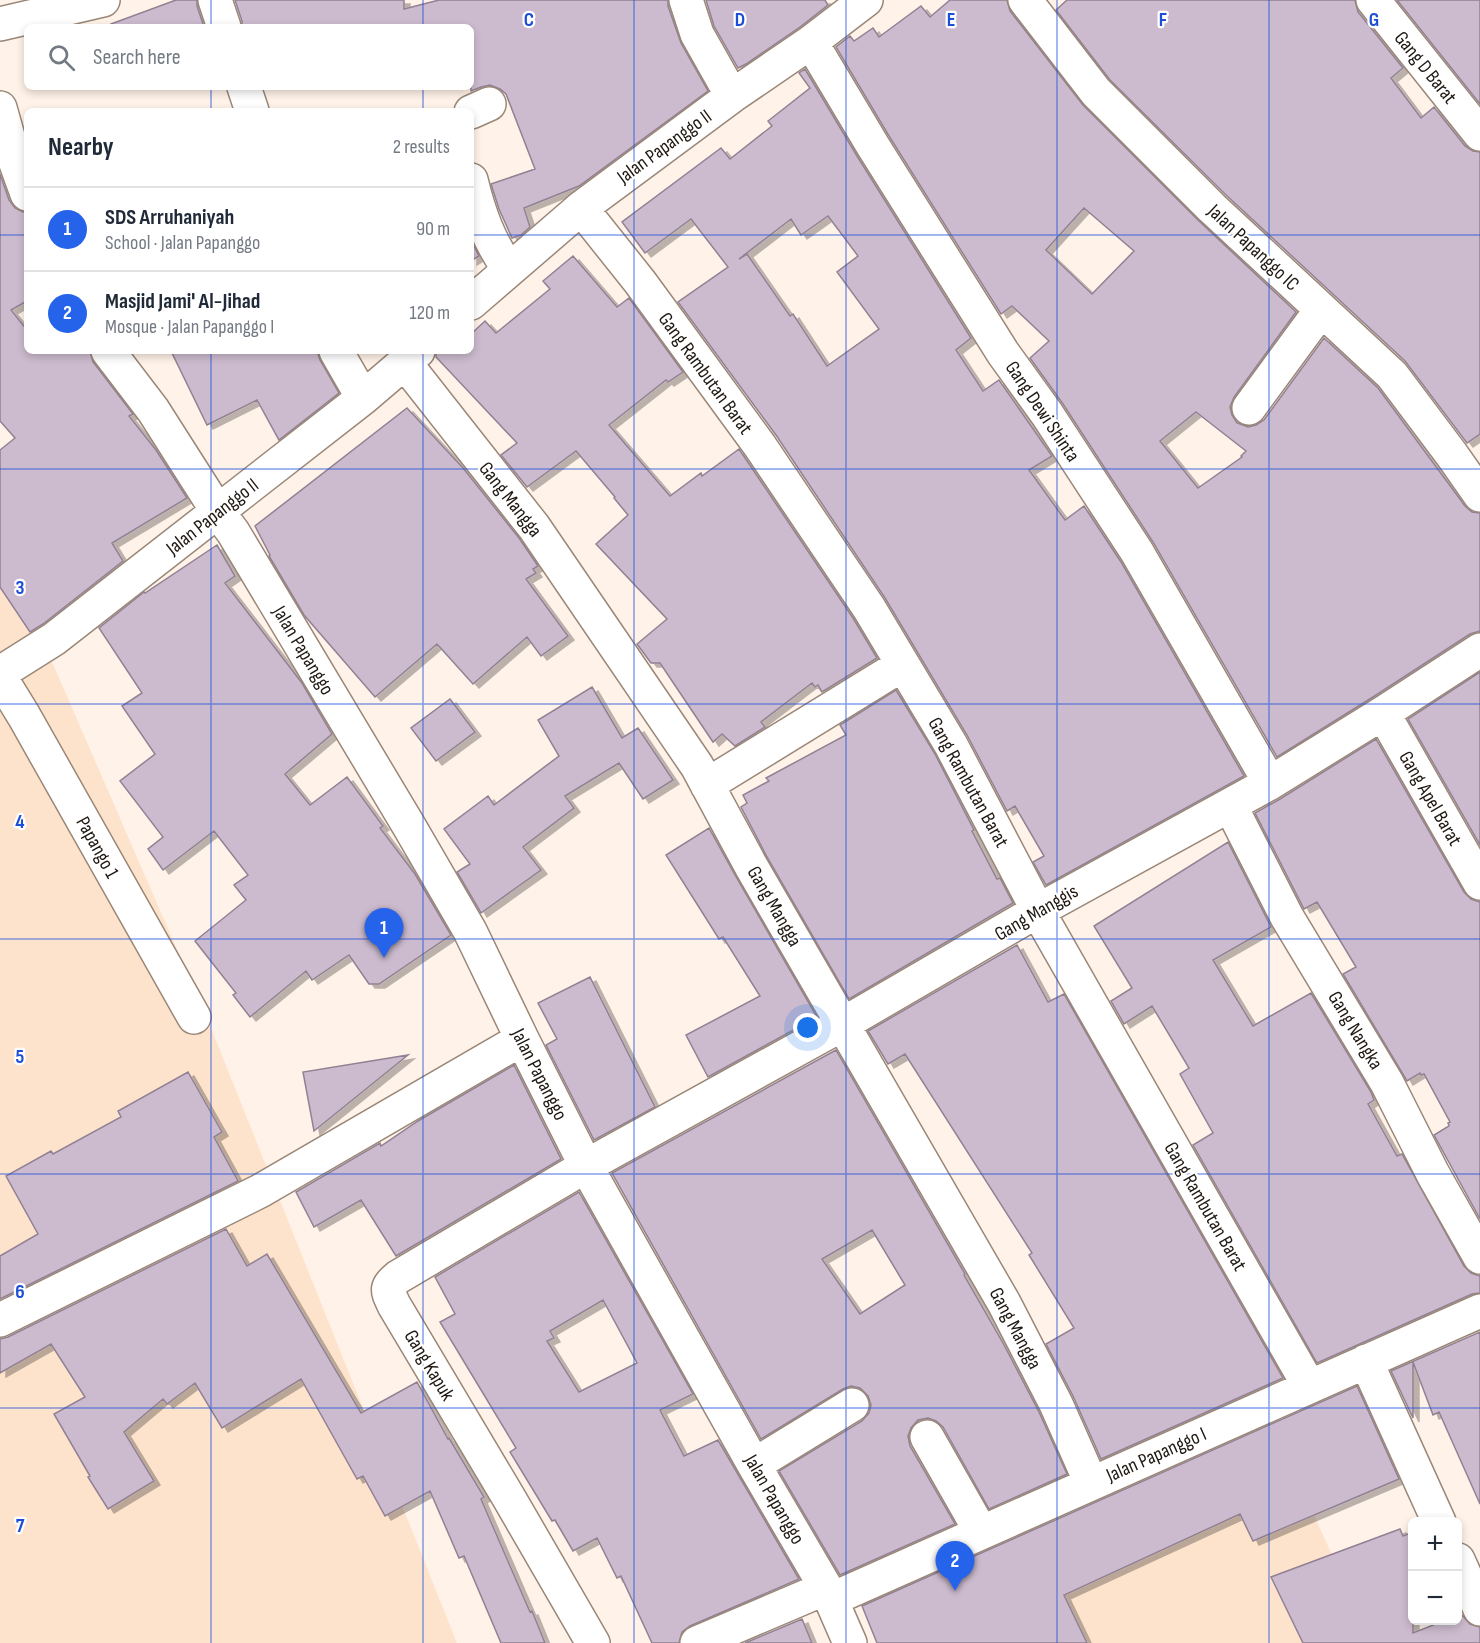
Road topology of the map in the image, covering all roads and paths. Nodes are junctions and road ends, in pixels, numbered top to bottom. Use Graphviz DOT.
graph roads {
  1 [pos="103,0"];
  2 [pos="215,0"];
  3 [pos="686,0"];
  4 [pos="866,0"];
  5 [pos="1025,0"];
  6 [pos="1373,0"];
  7 [pos="0,24"];
  8 [pos="223,24"];
  9 [pos="811,42"];
  10 [pos="245,90"];
  11 [pos="732,96"];
  12 [pos="0,108"];
  13 [pos="251,108"];
  14 [pos="1480,134"];
  15 [pos="24,186"];
  16 [pos="474,192"];
  17 [pos="581,207"];
  18 [pos="509,269"];
  19 [pos="474,300"];
  20 [pos="1322,310"];
  21 [pos="110,354"];
  22 [pos="338,354"];
  23 [pos="411,357"];
  24 [pos="363,398"];
  25 [pos="1249,408"];
  26 [pos="1480,495"];
  27 [pos="218,512"];
  28 [pos="1480,650"];
  29 [pos="902,665"];
  30 [pos="0,673"];
  31 [pos="0,677"];
  32 [pos="1383,713"];
  33 [pos="1270,783"];
  34 [pos="707,784"];
  35 [pos="1230,805"];
  36 [pos="1480,884"];
  37 [pos="1039,910"];
  38 [pos="194,1017"];
  39 [pos="843,1024"];
  40 [pos="522,1039"];
  41 [pos="586,1166"];
  42 [pos="1480,1257"];
  43 [pos="1480,1311"];
  44 [pos="0,1320"];
  45 [pos="1366,1361"];
  46 [pos="1309,1386"];
  47 [pos="852,1405"];
  48 [pos="927,1437"];
  49 [pos="754,1465"];
  50 [pos="1091,1483"];
  51 [pos="1437,1517"];
  52 [pos="981,1532"];
  53 [pos="1462,1569"];
  54 [pos="829,1593"];
  55 [pos="1480,1609"];
  56 [pos="593,1643"];
  57 [pos="697,1643"];
  58 [pos="850,1643"];
  1 -- 7 [label="street"];
  2 -- 8 [label="street"];
  3 -- 11 [label="street"];
  4 -- 9 [label="street, Jalan Papanggo II"];
  5 -- 20 [label="street, Jalan Papanggo IC"];
  6 -- 14 [label="street, Gang D Barat"];
  9 -- 11 [label="street, Jalan Papanggo II"];
  9 -- 33 [label="street, Gang Dewi Shinta"];
  10 -- 13 [label="street"];
  11 -- 17 [label="street, Jalan Papanggo II"];
  12 -- 15 [label="street"];
  16 -- 18 [label="street"];
  17 -- 18 [label="street, Jalan Papanggo II"];
  17 -- 29 [label="street, Gang Rambutan Barat"];
  18 -- 19 [label="street, Jalan Papanggo II"];
  20 -- 25 [label="street"];
  20 -- 26 [label="street, Jalan Papanggo IC"];
  21 -- 27 [label="street, Jalan Papanggo"];
  22 -- 24 [label="street"];
  23 -- 24 [label="street, Jalan Papanggo II"];
  23 -- 34 [label="street, Gang Mangga"];
  24 -- 27 [label="street, Jalan Papanggo II"];
  27 -- 30 [label="street, Jalan Papanggo II"];
  27 -- 40 [label="street, Jalan Papanggo"];
  28 -- 32 [label="street, Gang Manggis"];
  29 -- 34 [label="street"];
  29 -- 37 [label="street, Gang Rambutan Barat"];
  31 -- 38 [label="street, Papango 1"];
  32 -- 33 [label="street, Gang Manggis"];
  32 -- 36 [label="street, Gang Apel Barat"];
  33 -- 35 [label="street, Gang Manggis"];
  34 -- 39 [label="street, Gang Mangga"];
  35 -- 37 [label="street, Gang Manggis"];
  35 -- 42 [label="street, Gang Nangka"];
  37 -- 39 [label="street, Gang Manggis"];
  37 -- 46 [label="street, Gang Rambutan Barat"];
  39 -- 41 [label="street, Gang Manggis"];
  39 -- 50 [label="street, Gang Mangga"];
  40 -- 41 [label="street, Jalan Papanggo"];
  40 -- 44 [label="street"];
  41 -- 49 [label="street, Jalan Papanggo"];
  41 -- 56 [label="street, Gang Kapuk"];
  43 -- 45 [label="street, Jalan Papanggo I"];
  45 -- 46 [label="street, Jalan Papanggo I"];
  45 -- 51 [label="street"];
  46 -- 50 [label="street, Jalan Papanggo I"];
  47 -- 49 [label="street"];
  48 -- 52 [label="street"];
  49 -- 54 [label="street, Jalan Papanggo"];
  50 -- 52 [label="street, Jalan Papanggo I"];
  52 -- 54 [label="street, Jalan Papanggo I"];
  53 -- 55 [label="street"];
  54 -- 57 [label="street, Jalan Papanggo I"];
  54 -- 58 [label="street, Jalan Papanggo"];
}
